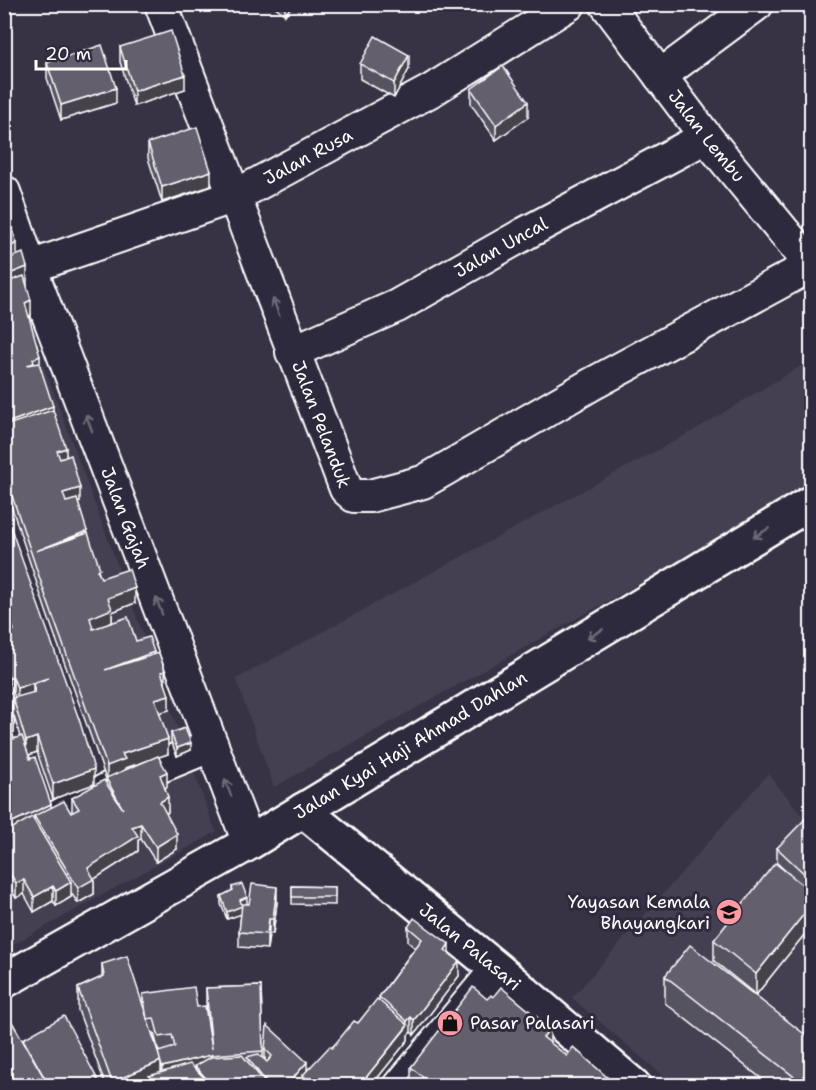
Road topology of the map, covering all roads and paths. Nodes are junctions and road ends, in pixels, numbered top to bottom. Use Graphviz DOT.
graph roads {
  1 [pos="161,4"];
  2 [pos="568,4"];
  3 [pos="606,4"];
  4 [pos="757,4"];
  5 [pos="660,76"];
  6 [pos="706,137"];
  7 [pos="4,192"];
  8 [pos="235,196"];
  9 [pos="811,265"];
  10 [pos="30,267"];
  11 [pos="292,352"];
  12 [pos="812,502"];
  13 [pos="212,745"];
  14 [pos="303,810"];
  15 [pos="4,842"];
  16 [pos="249,843"];
  17 [pos="497,969"];
  18 [pos="4,981"];
  19 [pos="400,1086"];
  20 [pos="634,1086"];
  1 -- 8 [label="street, Jalan Pelanduk"];
  2 -- 8 [label="street, Jalan Rusa"];
  3 -- 5 [label="street, Jalan Lembu"];
  4 -- 5 [label="street"];
  5 -- 6 [label="street, Jalan Lembu"];
  6 -- 9 [label="street, Jalan Lembu"];
  6 -- 11 [label="street, Jalan Uncal"];
  7 -- 10 [label="street, Jalan Gajah"];
  8 -- 10 [label="street, Jalan Rusa"];
  11 -- 8 [label="street, Jalan Pelanduk, one-way"];
  9 -- 11 [label="street, Jalan Pelanduk"];
  13 -- 10 [label="street, Jalan Gajah, one-way"];
  12 -- 14 [label="main road, Jalan Kyai Haji Ahmad Dahlan, one-way"];
  13 -- 15 [label="street"];
  16 -- 13 [label="street, Jalan Gajah, one-way"];
  14 -- 16 [label="main road, Jalan Kyai Haji Ahmad Dahlan"];
  14 -- 17 [label="main road, Jalan Palasari"];
  16 -- 18 [label="main road, Jalan Kyai Haji Ahmad Dahlan"];
  17 -- 19 [label="street"];
  17 -- 20 [label="main road, Jalan Palasari"];
}
